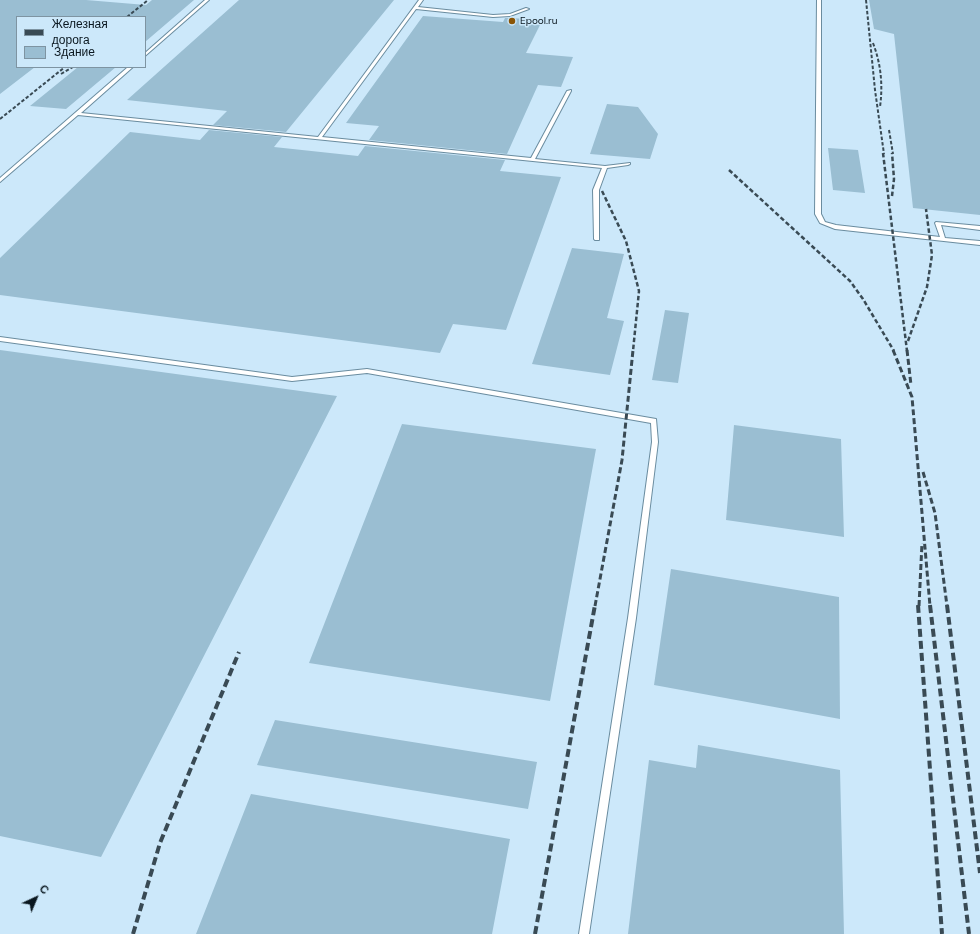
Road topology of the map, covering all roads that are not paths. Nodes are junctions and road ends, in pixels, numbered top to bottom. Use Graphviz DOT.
graph roads {
  1 [pos="206,0"];
  2 [pos="421,0"];
  3 [pos="819,0"];
  4 [pos="415,8"];
  5 [pos="527,9"];
  6 [pos="146,54"];
  7 [pos="130,68"];
  8 [pos="569,91"];
  9 [pos="78,114"];
  10 [pos="319,138"];
  11 [pos="532,160"];
  12 [pos="628,164"];
  13 [pos="605,167"];
  14 [pos="0,181"];
  15 [pos="980,228"];
  16 [pos="597,239"];
  17 [pos="942,239"];
  18 [pos="980,243"];
  19 [pos="0,339"];
  20 [pos="584,934"];
  1 -- 6 [label="lane"];
  2 -- 4 [label="lane"];
  3 -- 17 [label="lane"];
  4 -- 5 [label="lane"];
  4 -- 10 [label="lane"];
  7 -- 9 [label="lane"];
  8 -- 11 [label="lane"];
  9 -- 10 [label="lane"];
  9 -- 14 [label="lane"];
  10 -- 11 [label="lane"];
  11 -- 13 [label="lane"];
  12 -- 13 [label="lane"];
  13 -- 16 [label="lane"];
  15 -- 17 [label="lane"];
  17 -- 18 [label="lane"];
  19 -- 20 [label="lane"];
}
